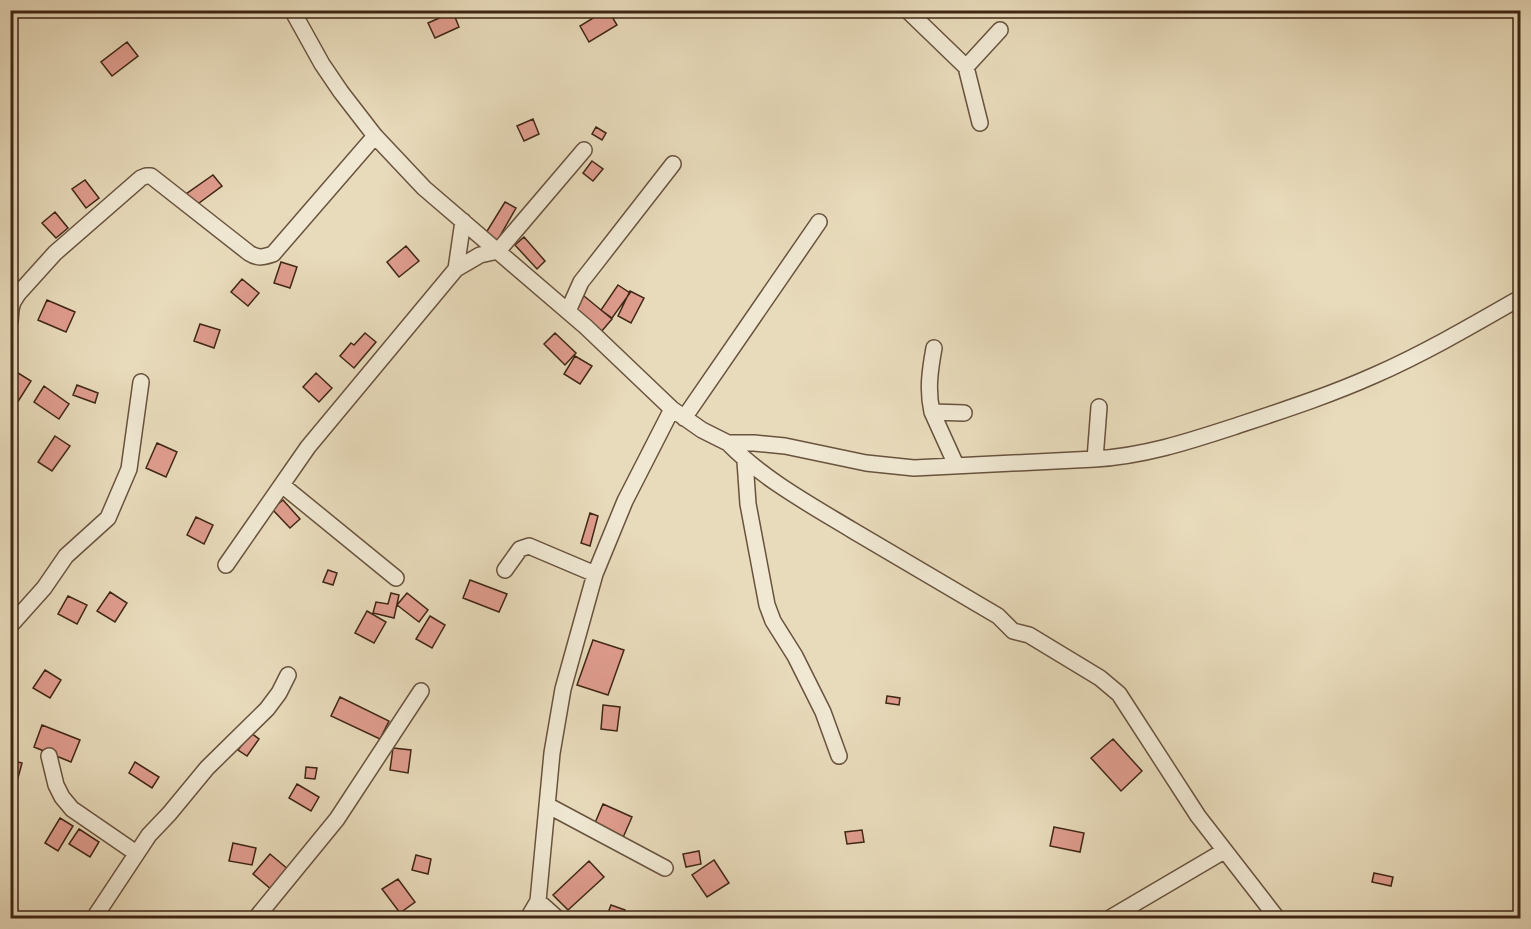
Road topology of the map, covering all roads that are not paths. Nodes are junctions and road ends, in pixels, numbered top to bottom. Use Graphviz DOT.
graph roads {
  1 [pos="292,10"];
  2 [pos="907,10"];
  3 [pos="1000,30"];
  4 [pos="966,67"];
  5 [pos="980,123"];
  6 [pos="375,136"];
  7 [pos="584,150"];
  8 [pos="673,164"];
  9 [pos="463,221"];
  10 [pos="819,222"];
  11 [pos="498,251"];
  12 [pos="456,270"];
  13 [pos="1521,298"];
  14 [pos="568,311"];
  15 [pos="10,321"];
  16 [pos="934,348"];
  17 [pos="141,382"];
  18 [pos="1099,407"];
  19 [pos="932,412"];
  20 [pos="678,413"];
  21 [pos="964,413"];
  22 [pos="728,443"];
  23 [pos="1095,459"];
  24 [pos="745,461"];
  25 [pos="956,465"];
  26 [pos="282,485"];
  27 [pos="226,565"];
  28 [pos="505,570"];
  29 [pos="595,574"];
  30 [pos="396,578"];
  31 [pos="10,626"];
  32 [pos="288,675"];
  33 [pos="421,691"];
  34 [pos="49,756"];
  35 [pos="839,756"];
  36 [pos="547,805"];
  37 [pos="1224,851"];
  38 [pos="136,853"];
  39 [pos="666,868"];
  40 [pos="538,901"];
  41 [pos="94,918"];
  42 [pos="256,918"];
  43 [pos="528,918"];
  44 [pos="557,918"];
  45 [pos="1110,918"];
  46 [pos="1277,918"];
  1 -- 6 [label="street"];
  2 -- 4 [label="street"];
  3 -- 4 [label="street"];
  4 -- 5 [label="street"];
  6 -- 9 [label="street"];
  6 -- 15 [label="street"];
  7 -- 11 [label="street"];
  8 -- 14 [label="street"];
  9 -- 11 [label="street"];
  9 -- 12 [label="street"];
  10 -- 20 [label="street"];
  11 -- 12 [label="street"];
  11 -- 14 [label="street"];
  12 -- 26 [label="street"];
  13 -- 23 [label="street"];
  14 -- 20 [label="street"];
  16 -- 19 [label="street"];
  17 -- 31 [label="street"];
  18 -- 23 [label="street"];
  19 -- 21 [label="street"];
  19 -- 25 [label="street"];
  20 -- 22 [label="street"];
  20 -- 29 [label="street"];
  22 -- 24 [label="street"];
  22 -- 25 [label="street"];
  23 -- 25 [label="street"];
  24 -- 35 [label="street"];
  24 -- 37 [label="street"];
  26 -- 27 [label="street"];
  26 -- 30 [label="street"];
  28 -- 29 [label="street"];
  29 -- 36 [label="street"];
  32 -- 38 [label="street"];
  33 -- 42 [label="street"];
  34 -- 38 [label="street"];
  36 -- 39 [label="street"];
  36 -- 40 [label="street"];
  37 -- 45 [label="street"];
  37 -- 46 [label="street"];
  38 -- 41 [label="street"];
  40 -- 43 [label="street"];
  40 -- 44 [label="street"];
}
